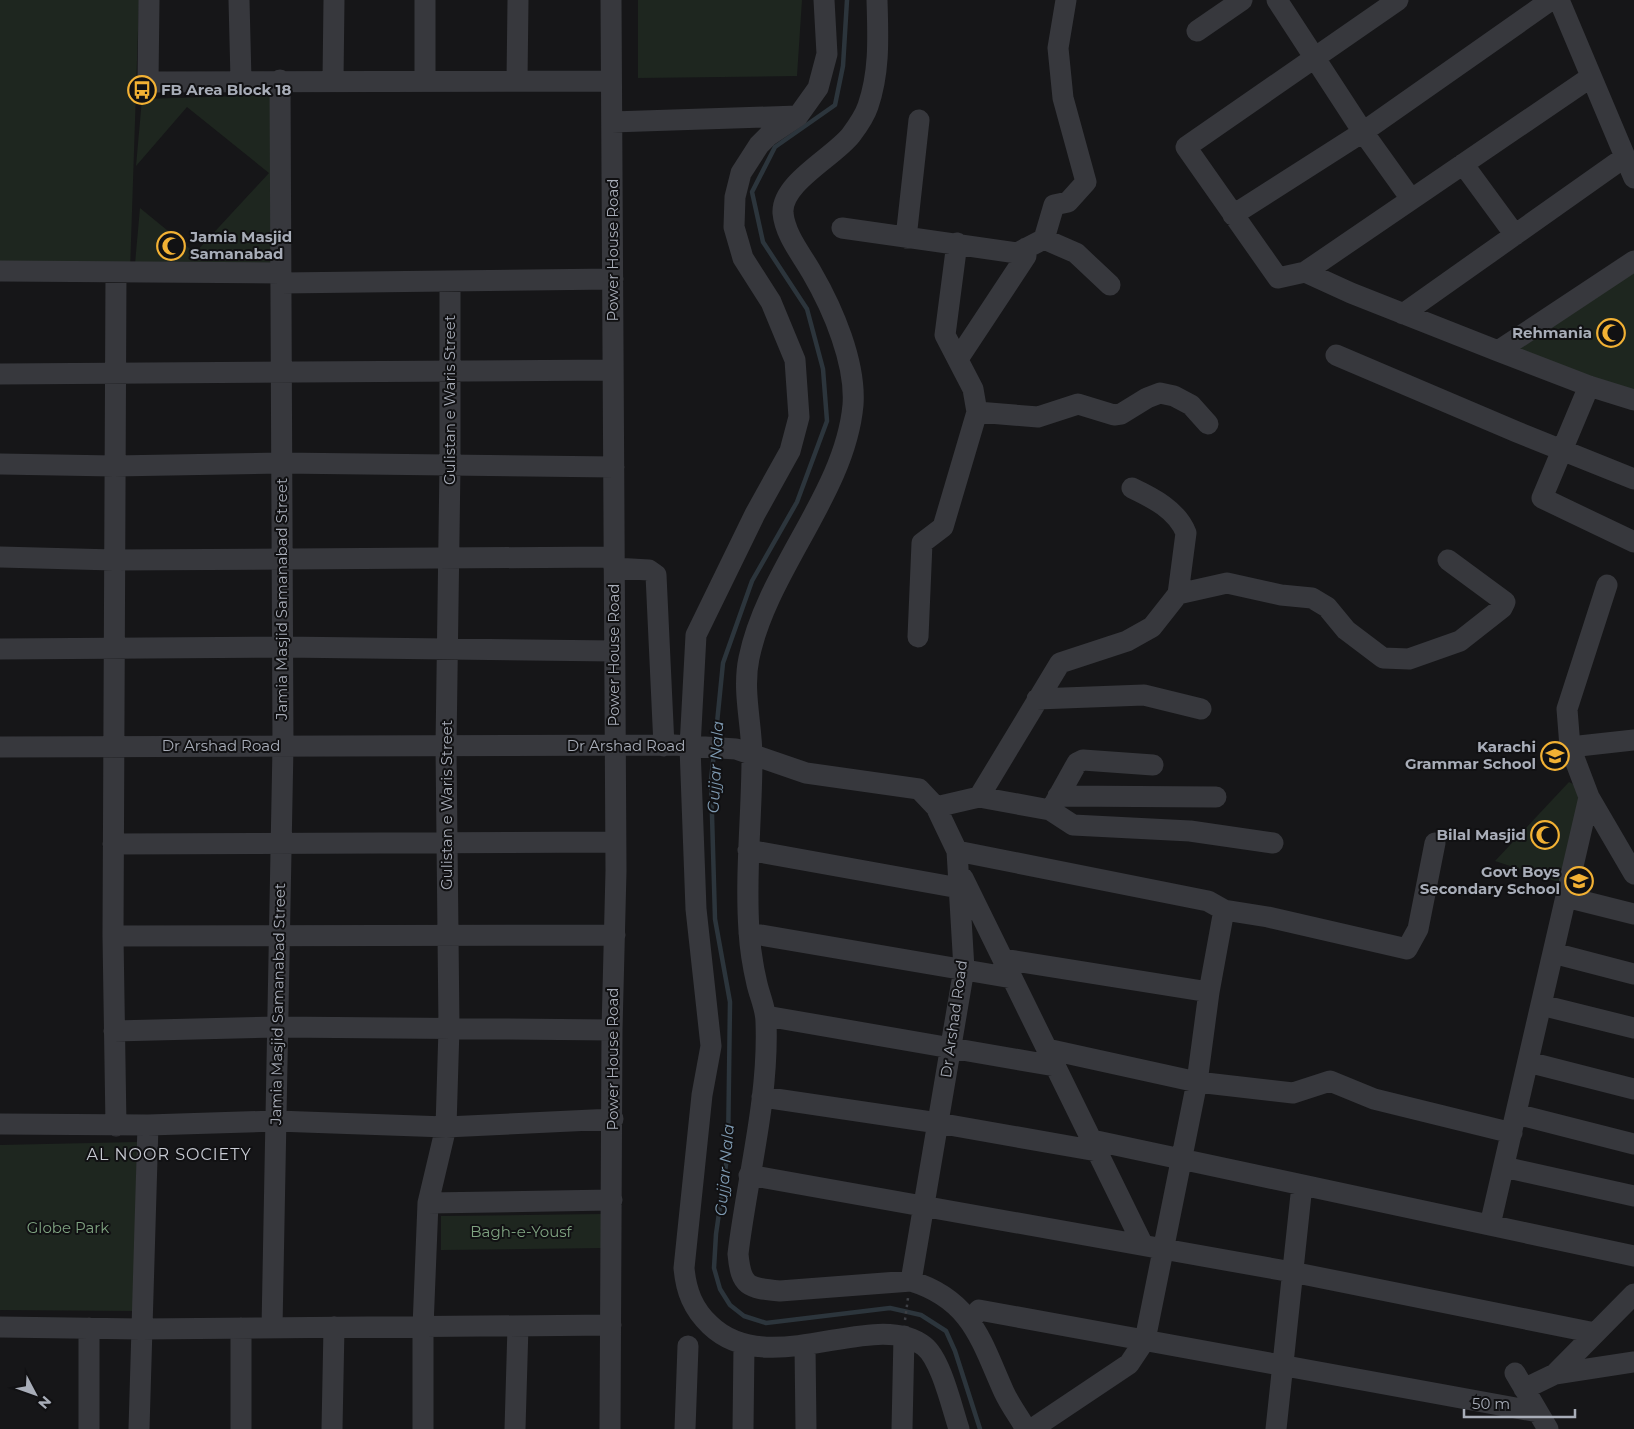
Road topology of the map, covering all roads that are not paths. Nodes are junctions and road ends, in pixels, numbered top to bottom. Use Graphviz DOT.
graph roads {
  1 [pos="148,0"];
  2 [pos="239,0"];
  3 [pos="334,0"];
  4 [pos="425,0"];
  5 [pos="518,0"];
  6 [pos="611,0"];
  7 [pos="824,0"];
  8 [pos="877,0"];
  9 [pos="1066,0"];
  10 [pos="1242,0"];
  11 [pos="1277,0"];
  12 [pos="1398,0"];
  13 [pos="1550,0"];
  14 [pos="1559,0"];
  15 [pos="1197,31"];
  16 [pos="1316,56"];
  17 [pos="1592,77"];
  18 [pos="241,80"];
  19 [pos="280,80"];
  20 [pos="333,80"];
  21 [pos="425,81"];
  22 [pos="517,81"];
  23 [pos="611,81"];
  24 [pos="798,116"];
  25 [pos="919,120"];
  26 [pos="612,122"];
  27 [pos="1363,132"];
  28 [pos="1625,157"];
  29 [pos="1463,164"];
  30 [pos="1634,178"];
  31 [pos="1412,199"];
  32 [pos="1233,215"];
  33 [pos="842,228"];
  34 [pos="1515,235"];
  35 [pos="906,238"];
  36 [pos="957,243"];
  37 [pos="1035,244"];
  38 [pos="1634,260"];
  39 [pos="0,271"];
  40 [pos="116,272"];
  41 [pos="1305,272"];
  42 [pos="281,278"];
  43 [pos="612,279"];
  44 [pos="450,281"];
  45 [pos="1110,286"];
  46 [pos="1403,314"];
  47 [pos="1498,351"];
  48 [pos="1336,354"];
  49 [pos="958,360"];
  50 [pos="613,370"];
  51 [pos="448,371"];
  52 [pos="281,372"];
  53 [pos="0,374"];
  54 [pos="115,374"];
  55 [pos="1590,386"];
  56 [pos="1634,400"];
  57 [pos="977,412"];
  58 [pos="1208,424"];
  59 [pos="1562,450"];
  60 [pos="281,463"];
  61 [pos="0,464"];
  62 [pos="450,465"];
  63 [pos="114,466"];
  64 [pos="614,467"];
  65 [pos="1634,479"];
  66 [pos="1132,488"];
  67 [pos="1634,542"];
  68 [pos="0,557"];
  69 [pos="448,557"];
  70 [pos="282,558"];
  71 [pos="114,560"];
  72 [pos="1448,560"];
  73 [pos="614,563"];
  74 [pos="1607,585"];
  75 [pos="1178,594"];
  76 [pos="918,637"];
  77 [pos="282,647"];
  78 [pos="0,649"];
  79 [pos="113,649"];
  80 [pos="448,649"];
  81 [pos="614,651"];
  82 [pos="1037,699"];
  83 [pos="1201,709"];
  84 [pos="1633,734"];
  85 [pos="113,746"];
  86 [pos="282,746"];
  87 [pos="446,746"];
  88 [pos="615,746"];
  89 [pos="664,746"];
  90 [pos="0,747"];
  91 [pos="706,747"];
  92 [pos="1570,747"];
  93 [pos="752,755"];
  94 [pos="1153,765"];
  95 [pos="979,797"];
  96 [pos="1216,797"];
  97 [pos="1589,797"];
  98 [pos="1054,803"];
  99 [pos="936,807"];
  100 [pos="446,842"];
  101 [pos="616,842"];
  102 [pos="1273,843"];
  103 [pos="1435,843"];
  104 [pos="113,844"];
  105 [pos="281,844"];
  106 [pos="748,850"];
  107 [pos="957,859"];
  108 [pos="1634,874"];
  109 [pos="959,888"];
  110 [pos="1566,897"];
  111 [pos="1224,910"];
  112 [pos="1634,914"];
  113 [pos="749,933"];
  114 [pos="448,935"];
  115 [pos="615,935"];
  116 [pos="113,936"];
  117 [pos="279,936"];
  118 [pos="1553,953"];
  119 [pos="1002,959"];
  120 [pos="964,969"];
  121 [pos="1634,974"];
  122 [pos="1012,978"];
  123 [pos="1209,992"];
  124 [pos="1541,1005"];
  125 [pos="766,1016"];
  126 [pos="278,1027"];
  127 [pos="449,1028"];
  128 [pos="1634,1028"];
  129 [pos="612,1030"];
  130 [pos="114,1031"];
  131 [pos="951,1047"];
  132 [pos="1051,1057"];
  133 [pos="1528,1062"];
  134 [pos="1197,1082"];
  135 [pos="1634,1089"];
  136 [pos="762,1097"];
  137 [pos="613,1119"];
  138 [pos="276,1121"];
  139 [pos="938,1122"];
  140 [pos="1514,1123"];
  141 [pos="0,1124"];
  142 [pos="148,1125"];
  143 [pos="116,1126"];
  144 [pos="446,1126"];
  145 [pos="1634,1144"];
  146 [pos="1094,1145"];
  147 [pos="1181,1159"];
  148 [pos="1504,1166"];
  149 [pos="750,1175"];
  150 [pos="1302,1185"];
  151 [pos="1634,1196"];
  152 [pos="612,1200"];
  153 [pos="428,1203"];
  154 [pos="925,1205"];
  155 [pos="1490,1225"];
  156 [pos="1153,1247"];
  157 [pos="1634,1256"];
  158 [pos="1292,1272"];
  159 [pos="910,1287"];
  160 [pos="1634,1294"];
  161 [pos="970,1321"];
  162 [pos="611,1325"];
  163 [pos="518,1326"];
  164 [pos="0,1327"];
  165 [pos="423,1327"];
  166 [pos="90,1328"];
  167 [pos="241,1328"];
  168 [pos="272,1328"];
  169 [pos="334,1328"];
  170 [pos="142,1329"];
  171 [pos="904,1329"];
  172 [pos="1595,1333"];
  173 [pos="1145,1340"];
  174 [pos="744,1345"];
  175 [pos="805,1345"];
  176 [pos="688,1346"];
  177 [pos="1634,1362"];
  178 [pos="1283,1365"];
  179 [pos="1555,1374"];
  180 [pos="1542,1420"];
  181 [pos="88,1429"];
  182 [pos="139,1429"];
  183 [pos="241,1429"];
  184 [pos="332,1429"];
  185 [pos="423,1429"];
  186 [pos="515,1429"];
  187 [pos="610,1429"];
  188 [pos="685,1429"];
  189 [pos="743,1429"];
  190 [pos="806,1429"];
  191 [pos="902,1429"];
  192 [pos="959,1429"];
  193 [pos="1026,1429"];
  194 [pos="1032,1429"];
  195 [pos="1276,1429"];
  1 -- 18 [label="street"];
  2 -- 18 [label="street"];
  3 -- 20 [label="street"];
  4 -- 21 [label="street"];
  5 -- 22 [label="street"];
  6 -- 23 [label="street, Power House Road"];
  7 -- 24 [label="street"];
  8 -- 93 [label="street"];
  9 -- 37 [label="street"];
  10 -- 15 [label="street"];
  11 -- 16 [label="street"];
  12 -- 16 [label="street"];
  13 -- 27 [label="street"];
  14 -- 17 [label="street"];
  16 -- 27 [label="street"];
  16 -- 32 [label="street"];
  17 -- 28 [label="street"];
  17 -- 29 [label="street"];
  18 -- 19 [label="street"];
  19 -- 20 [label="street"];
  19 -- 42 [label="street, Jamia Masjid Samanabad Street"];
  20 -- 21 [label="street"];
  21 -- 22 [label="street"];
  22 -- 23 [label="street"];
  23 -- 26 [label="street, Power House Road"];
  24 -- 26 [label="street"];
  24 -- 91 [label="street"];
  25 -- 35 [label="street"];
  26 -- 43 [label="street, Power House Road"];
  27 -- 31 [label="street"];
  27 -- 32 [label="street"];
  28 -- 30 [label="street"];
  28 -- 34 [label="street"];
  29 -- 31 [label="street"];
  29 -- 34 [label="street"];
  31 -- 41 [label="street"];
  32 -- 41 [label="street"];
  33 -- 35 [label="street"];
  34 -- 46 [label="street"];
  35 -- 36 [label="street"];
  36 -- 37 [label="street"];
  36 -- 49 [label="street"];
  37 -- 45 [label="street"];
  37 -- 49 [label="street"];
  38 -- 47 [label="street"];
  39 -- 40 [label="street"];
  40 -- 42 [label="street"];
  40 -- 54 [label="street"];
  41 -- 46 [label="street"];
  42 -- 44 [label="street"];
  42 -- 52 [label="street, Jamia Masjid Samanabad Street"];
  43 -- 44 [label="street"];
  43 -- 50 [label="street, Power House Road"];
  44 -- 51 [label="street, Gulistan e Waris Street"];
  46 -- 47 [label="street"];
  47 -- 55 [label="street"];
  48 -- 59 [label="street"];
  49 -- 57 [label="street"];
  50 -- 51 [label="street"];
  50 -- 64 [label="street, Power House Road"];
  51 -- 52 [label="street"];
  51 -- 62 [label="street, Gulistan e Waris Street"];
  52 -- 54 [label="street"];
  52 -- 60 [label="street, Jamia Masjid Samanabad Street"];
  53 -- 54 [label="street"];
  54 -- 63 [label="street"];
  55 -- 56 [label="street"];
  55 -- 59 [label="street"];
  57 -- 58 [label="street"];
  57 -- 76 [label="street"];
  59 -- 65 [label="street"];
  59 -- 67 [label="street"];
  60 -- 62 [label="street"];
  60 -- 63 [label="street"];
  60 -- 70 [label="street, Jamia Masjid Samanabad Street"];
  61 -- 63 [label="street"];
  62 -- 64 [label="street"];
  62 -- 69 [label="street, Gulistan e Waris Street"];
  63 -- 71 [label="street"];
  64 -- 73 [label="street, Power House Road"];
  66 -- 75 [label="street"];
  68 -- 71 [label="street"];
  69 -- 70 [label="street"];
  69 -- 73 [label="street"];
  69 -- 80 [label="street, Gulistan e Waris Street"];
  70 -- 71 [label="street"];
  70 -- 77 [label="street, Jamia Masjid Samanabad Street"];
  71 -- 79 [label="street"];
  72 -- 75 [label="street"];
  73 -- 81 [label="street, Power House Road"];
  73 -- 89 [label="street"];
  74 -- 92 [label="street"];
  75 -- 82 [label="street"];
  77 -- 79 [label="street"];
  77 -- 80 [label="street"];
  77 -- 86 [label="street, Jamia Masjid Samanabad Street"];
  78 -- 79 [label="street"];
  79 -- 85 [label="street"];
  80 -- 81 [label="street"];
  80 -- 87 [label="street, Gulistan e Waris Street"];
  81 -- 88 [label="street, Power House Road"];
  82 -- 83 [label="street"];
  82 -- 95 [label="street"];
  84 -- 92 [label="street"];
  85 -- 86 [label="street, Dr Arshad Road"];
  85 -- 90 [label="street, Dr Arshad Road"];
  85 -- 104 [label="street"];
  86 -- 87 [label="street, Dr Arshad Road"];
  86 -- 105 [label="street, Jamia Masjid Samanabad Street"];
  87 -- 88 [label="street, Dr Arshad Road"];
  87 -- 100 [label="street, Gulistan e Waris Street"];
  88 -- 89 [label="street, Dr Arshad Road"];
  88 -- 101 [label="street, Power House Road"];
  89 -- 91 [label="street, Dr Arshad Road"];
  91 -- 93 [label="street, Dr Arshad Road"];
  91 -- 174 [label="street"];
  92 -- 97 [label="street"];
  93 -- 99 [label="street, Dr Arshad Road"];
  93 -- 106 [label="street"];
  94 -- 98 [label="street"];
  95 -- 98 [label="street"];
  95 -- 99 [label="street"];
  96 -- 98 [label="street"];
  97 -- 108 [label="street"];
  97 -- 110 [label="street"];
  98 -- 102 [label="street"];
  99 -- 107 [label="street, Dr Arshad Road"];
  100 -- 101 [label="street"];
  100 -- 105 [label="street"];
  100 -- 114 [label="street, Gulistan e Waris Street"];
  101 -- 115 [label="street, Power House Road"];
  103 -- 111 [label="street"];
  104 -- 105 [label="street"];
  104 -- 116 [label="street"];
  105 -- 117 [label="street, Jamia Masjid Samanabad Street"];
  106 -- 109 [label="street"];
  106 -- 113 [label="street"];
  107 -- 109 [label="street, Dr Arshad Road"];
  107 -- 111 [label="street"];
  107 -- 119 [label="street"];
  109 -- 120 [label="street, Dr Arshad Road"];
  110 -- 112 [label="street"];
  110 -- 118 [label="street"];
  111 -- 123 [label="street"];
  113 -- 120 [label="street"];
  113 -- 125 [label="street"];
  114 -- 115 [label="street"];
  114 -- 117 [label="street"];
  114 -- 127 [label="street, Gulistan e Waris Street"];
  115 -- 129 [label="street, Power House Road"];
  116 -- 117 [label="street"];
  116 -- 130 [label="street"];
  117 -- 126 [label="street, Jamia Masjid Samanabad Street"];
  118 -- 121 [label="street"];
  118 -- 124 [label="street"];
  119 -- 122 [label="street"];
  119 -- 123 [label="street"];
  120 -- 122 [label="street"];
  120 -- 131 [label="street, Dr Arshad Road"];
  122 -- 132 [label="street"];
  123 -- 134 [label="street"];
  124 -- 128 [label="street"];
  124 -- 133 [label="street"];
  125 -- 131 [label="street"];
  125 -- 136 [label="street"];
  126 -- 127 [label="street"];
  126 -- 130 [label="street"];
  126 -- 138 [label="street, Jamia Masjid Samanabad Street"];
  127 -- 129 [label="street"];
  127 -- 144 [label="street, Gulistan e Waris Street"];
  129 -- 137 [label="street, Power House Road"];
  130 -- 143 [label="street"];
  131 -- 132 [label="street"];
  131 -- 139 [label="street, Dr Arshad Road"];
  132 -- 134 [label="street"];
  132 -- 146 [label="street"];
  133 -- 135 [label="street"];
  133 -- 140 [label="street"];
  134 -- 140 [label="street"];
  134 -- 147 [label="street"];
  136 -- 139 [label="street"];
  136 -- 149 [label="street"];
  137 -- 144 [label="street"];
  137 -- 152 [label="street, Power House Road"];
  138 -- 142 [label="street"];
  138 -- 144 [label="street"];
  138 -- 168 [label="street, Jamia Masjid Samanabad Street"];
  139 -- 146 [label="street"];
  139 -- 154 [label="street, Dr Arshad Road"];
  140 -- 145 [label="street"];
  140 -- 148 [label="street"];
  141 -- 143 [label="street"];
  142 -- 143 [label="street"];
  142 -- 170 [label="street"];
  144 -- 153 [label="street, Gulistan e Waris Street"];
  146 -- 147 [label="street"];
  146 -- 156 [label="street"];
  147 -- 150 [label="street"];
  147 -- 156 [label="street"];
  148 -- 151 [label="street"];
  148 -- 155 [label="street"];
  149 -- 154 [label="street"];
  149 -- 159 [label="street"];
  150 -- 155 [label="street"];
  150 -- 158 [label="street"];
  152 -- 153 [label="street"];
  152 -- 162 [label="street, Power House Road"];
  153 -- 165 [label="street, Gulistan e Waris Street"];
  154 -- 156 [label="street"];
  154 -- 159 [label="street, Dr Arshad Road"];
  155 -- 157 [label="street"];
  156 -- 158 [label="street"];
  156 -- 173 [label="street"];
  158 -- 172 [label="street"];
  158 -- 178 [label="street"];
  159 -- 161 [label="street"];
  160 -- 172 [label="street"];
  161 -- 173 [label="street"];
  161 -- 193 [label="street"];
  162 -- 163 [label="street"];
  162 -- 187 [label="street, Power House Road"];
  163 -- 165 [label="street"];
  163 -- 186 [label="street"];
  164 -- 166 [label="street"];
  165 -- 169 [label="street"];
  165 -- 185 [label="street, Gulistan e Waris Street"];
  166 -- 170 [label="street"];
  166 -- 181 [label="street"];
  167 -- 168 [label="street"];
  167 -- 170 [label="street"];
  167 -- 183 [label="street"];
  168 -- 169 [label="street"];
  169 -- 184 [label="street"];
  170 -- 182 [label="street"];
  171 -- 175 [label="street"];
  171 -- 191 [label="street"];
  171 -- 192 [label="street"];
  172 -- 179 [label="street"];
  173 -- 178 [label="street"];
  173 -- 194 [label="street"];
  174 -- 175 [label="street"];
  174 -- 189 [label="street"];
  175 -- 190 [label="street"];
  176 -- 188 [label="street"];
  177 -- 179 [label="street"];
  178 -- 180 [label="street"];
  178 -- 195 [label="street"];
  179 -- 180 [label="street"];
}
